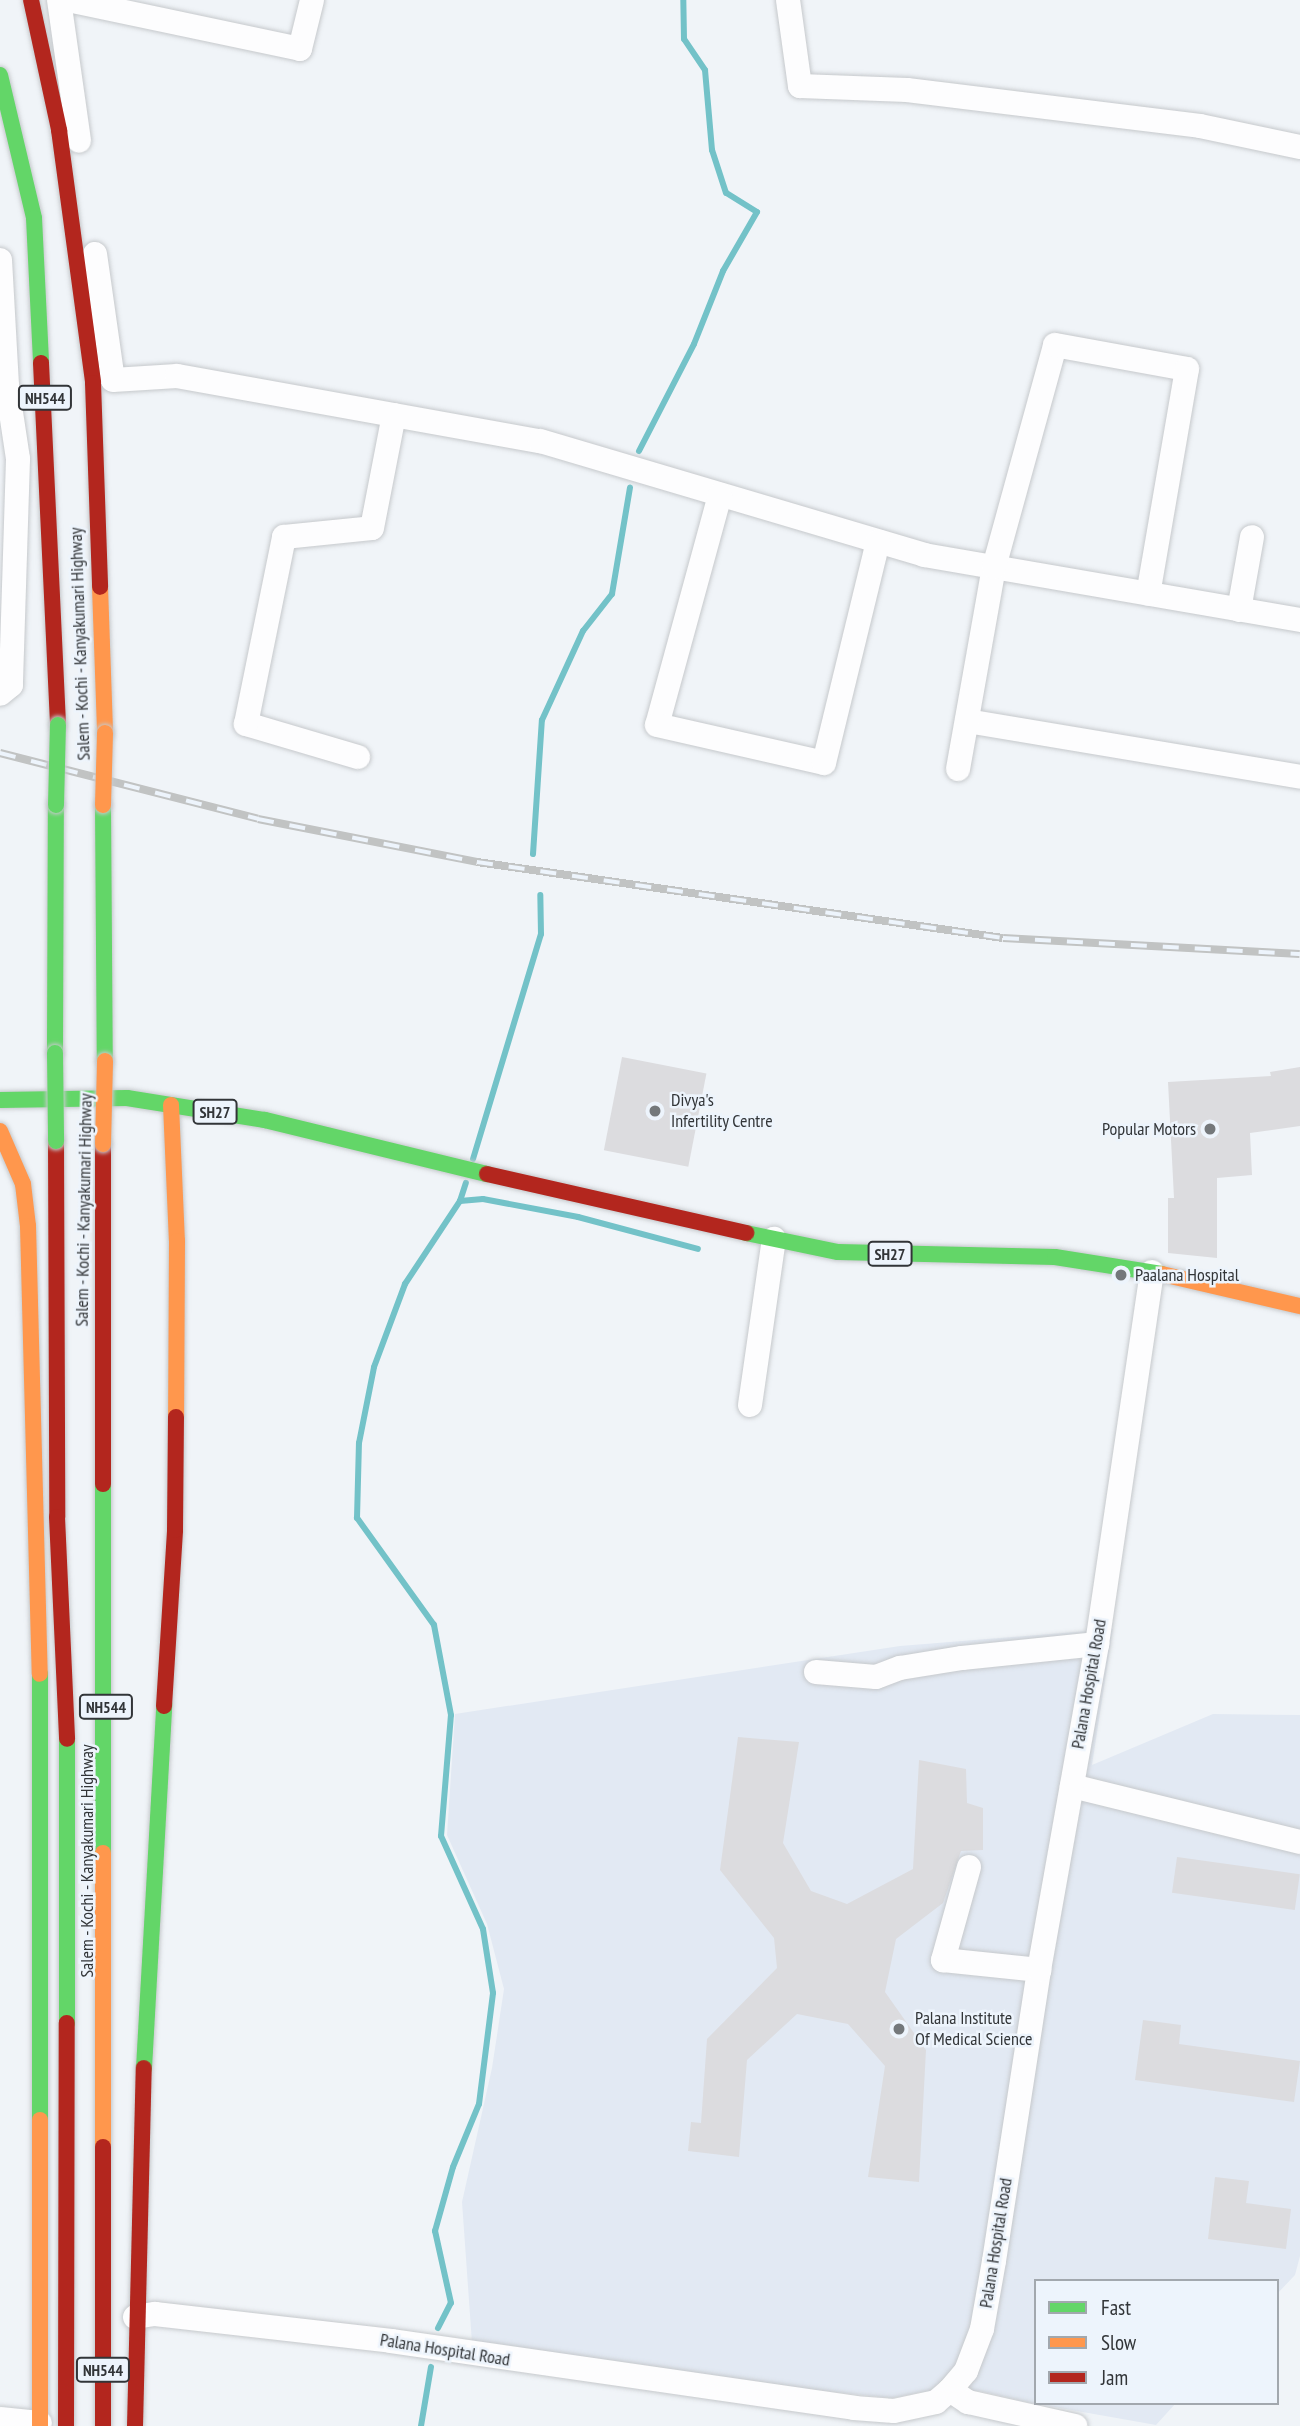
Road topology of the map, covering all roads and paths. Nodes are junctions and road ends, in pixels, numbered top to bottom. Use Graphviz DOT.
graph roads {
  1 [pos="31,0"];
  2 [pos="59,0"];
  3 [pos="68,0"];
  4 [pos="312,0"];
  5 [pos="788,0"];
  6 [pos="0,75"];
  7 [pos="1300,147"];
  8 [pos="0,260"];
  9 [pos="394,415"];
  10 [pos="720,495"];
  11 [pos="1252,537"];
  12 [pos="878,541"];
  13 [pos="994,567"];
  14 [pos="1148,594"];
  15 [pos="1239,610"];
  16 [pos="1300,620"];
  17 [pos="0,694"];
  18 [pos="967,721"];
  19 [pos="358,757"];
  20 [pos="958,769"];
  21 [pos="1300,772"];
  22 [pos="1300,777"];
  23 [pos="0,1100"];
  24 [pos="172,1105"];
  25 [pos="0,1131"];
  26 [pos="774,1239"];
  27 [pos="1152,1272"];
  28 [pos="1300,1306"];
  29 [pos="751,1405"];
  30 [pos="1097,1644"];
  31 [pos="816,1672"];
  32 [pos="1072,1786"];
  33 [pos="1300,1842"];
  34 [pos="968,1867"];
  35 [pos="1039,1970"];
  36 [pos="135,2317"];
  37 [pos="959,2396"];
  38 [pos="0,2419"];
  39 [pos="40,2424"];
  40 [pos="66,2426"];
  41 [pos="103,2426"];
  42 [pos="135,2426"];
  43 [pos="975,2426"];
  44 [pos="1076,2426"];
  1 -- 41 [label="main road, Salem - Kochi - Kanyakumari Highway / NH544, bridge"];
  2 -- 9 [label="street"];
  3 -- 4 [label="street"];
  5 -- 7 [label="street"];
  6 -- 40 [label="main road, Salem - Kochi - Kanyakumari Highway / NH544, bridge"];
  8 -- 17 [label="street"];
  9 -- 10 [label="street"];
  9 -- 19 [label="street"];
  10 -- 12 [label="street"];
  10 -- 12 [label="street"];
  11 -- 15 [label="street"];
  12 -- 13 [label="street"];
  13 -- 14 [label="street"];
  13 -- 14 [label="street"];
  13 -- 18 [label="street"];
  14 -- 15 [label="street"];
  15 -- 16 [label="street"];
  18 -- 20 [label="street"];
  18 -- 22 [label="street"];
  21 -- 22 [label="street"];
  23 -- 24 [label="main road, SH27"];
  24 -- 26 [label="main road, SH27"];
  24 -- 36 [label="main road"];
  25 -- 39 [label="main road"];
  26 -- 27 [label="main road, SH27"];
  26 -- 29 [label="street"];
  27 -- 28 [label="main road, SH27"];
  27 -- 30 [label="street, Palana Hospital Road"];
  30 -- 31 [label="street"];
  30 -- 32 [label="street, Palana Hospital Road"];
  32 -- 33 [label="street"];
  32 -- 35 [label="street, Palana Hospital Road"];
  34 -- 35 [label="street"];
  35 -- 37 [label="street, Palana Hospital Road"];
  36 -- 37 [label="street, Palana Hospital Road"];
  36 -- 42 [label="main road"];
  37 -- 43 [label="street"];
  37 -- 44 [label="street"];
  38 -- 39 [label="street"];
}
